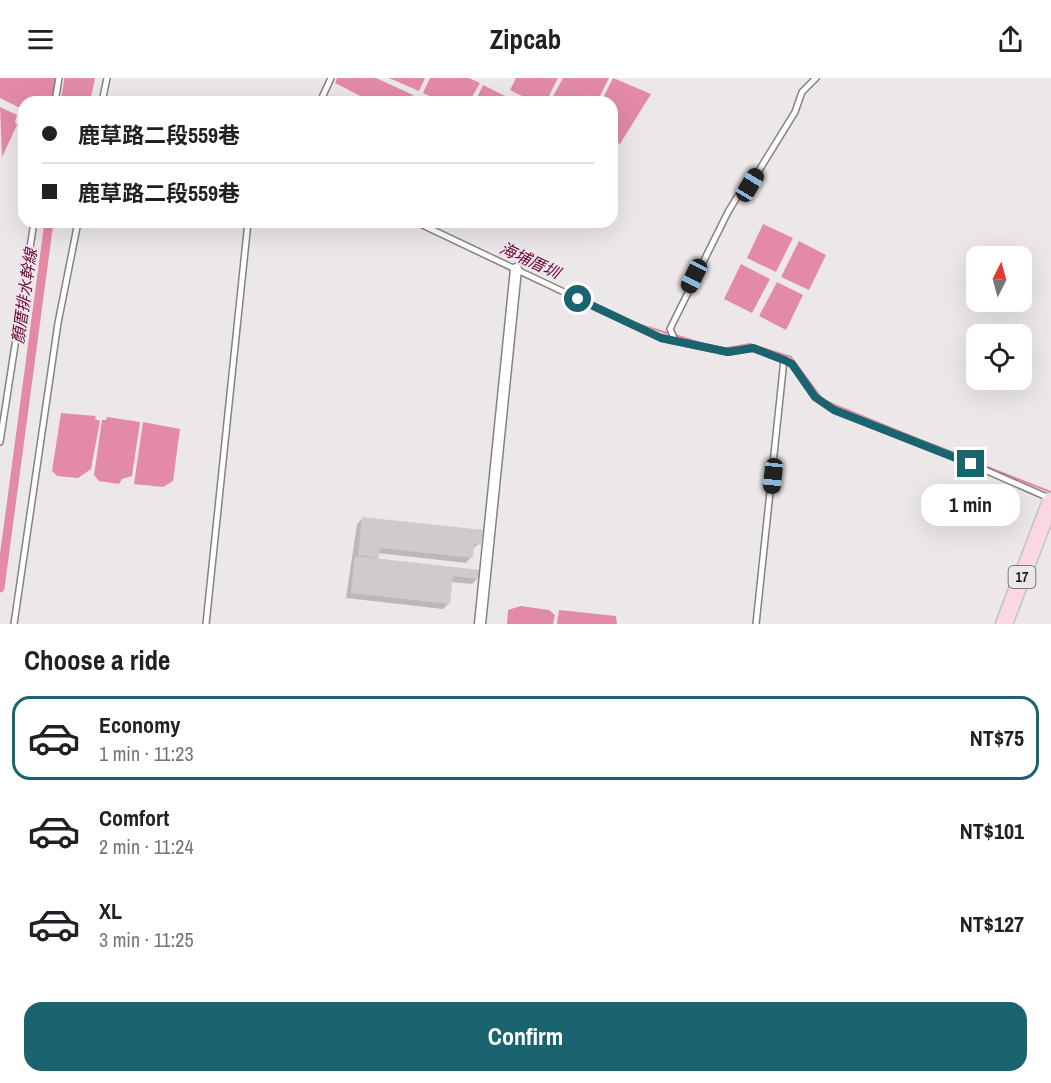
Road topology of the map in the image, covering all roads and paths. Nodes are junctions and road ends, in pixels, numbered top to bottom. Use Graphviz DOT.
graph roads {
  1 [pos="59,78"];
  2 [pos="107,78"];
  3 [pos="332,78"];
  4 [pos="816,78"];
  5 [pos="56,96"];
  6 [pos="103,96"];
  7 [pos="323,96"];
  8 [pos="33,228"];
  9 [pos="77,228"];
  10 [pos="247,228"];
  11 [pos="429,228"];
  12 [pos="516,269"];
  13 [pos="675,340"];
  14 [pos="784,360"];
  15 [pos="0,442"];
  16 [pos="1051,500"];
  17 [pos="1051,532"];
  18 [pos="14,624"];
  19 [pos="206,624"];
  20 [pos="480,624"];
  21 [pos="756,624"];
  22 [pos="1004,624"];
  23 [pos="1015,624"];
  1 -- 5 [label="lane"];
  2 -- 6 [label="lane"];
  3 -- 7 [label="lane"];
  4 -- 13 [label="lane"];
  8 -- 15 [label="lane"];
  9 -- 18 [label="lane"];
  10 -- 19 [label="lane"];
  11 -- 12 [label="lane"];
  12 -- 13 [label="lane"];
  12 -- 20 [label="street"];
  13 -- 14 [label="lane"];
  14 -- 16 [label="lane"];
  14 -- 21 [label="lane"];
  16 -- 22 [label="main road, 17"];
  17 -- 23 [label="main road, 17"];
}
